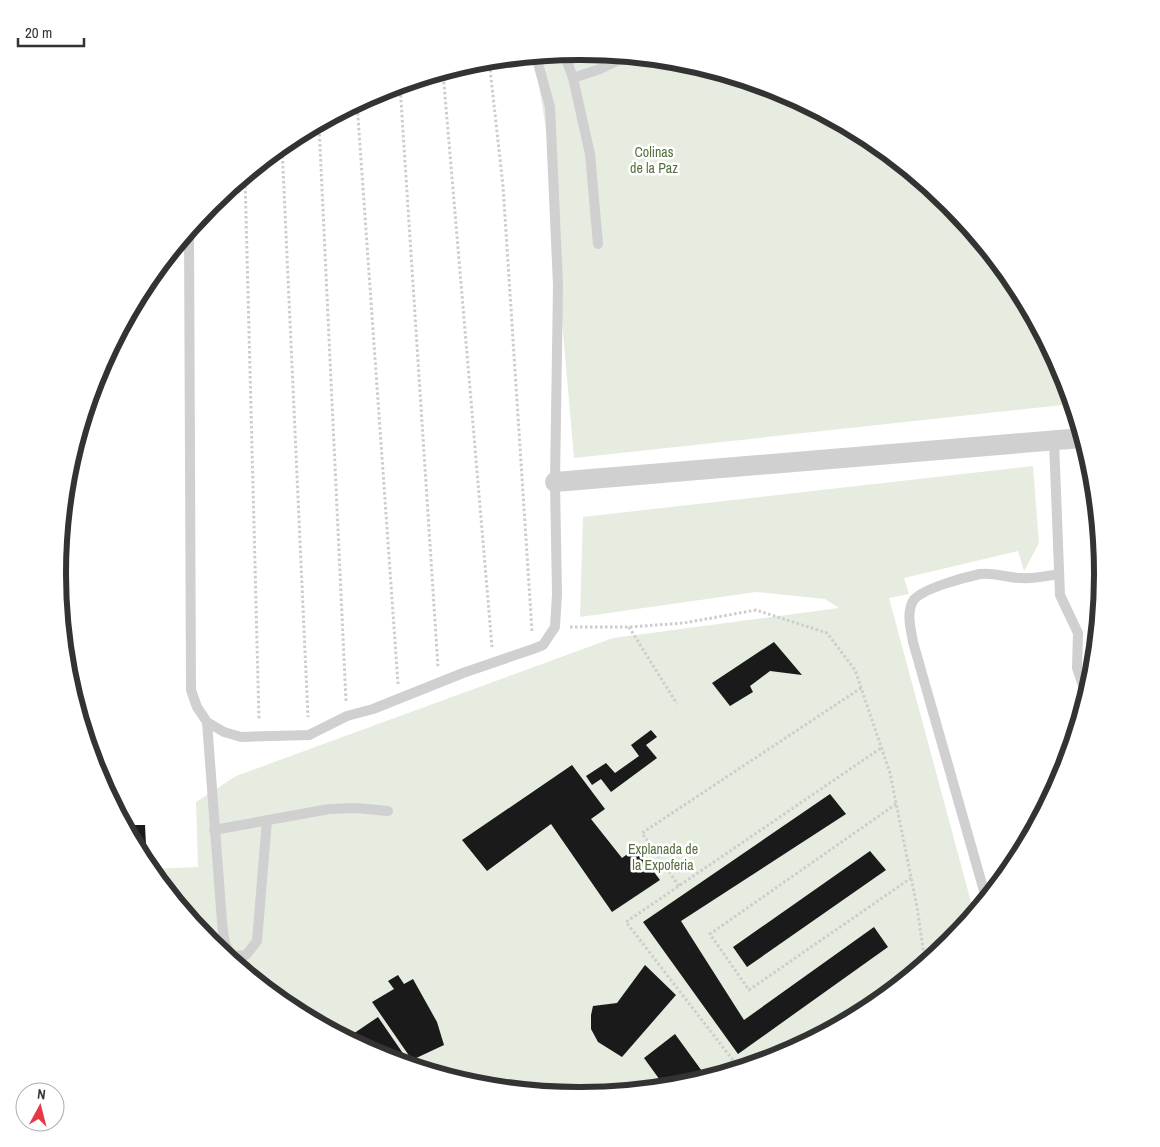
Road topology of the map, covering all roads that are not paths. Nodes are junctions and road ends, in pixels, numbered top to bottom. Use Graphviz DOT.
graph roads {
  1 [pos="567,60"];
  2 [pos="615,61"];
  3 [pos="538,62"];
  4 [pos="573,78"];
  5 [pos="189,241"];
  6 [pos="598,244"];
  7 [pos="1075,439"];
  8 [pos="1054,441"];
  9 [pos="555,482"];
  10 [pos="1059,574"];
  11 [pos="1082,683"];
  12 [pos="207,722"];
  13 [pos="388,811"];
  14 [pos="267,820"];
  15 [pos="214,830"];
  16 [pos="984,890"];
  17 [pos="224,944"];
  18 [pos="237,956"];
  1 -- 4 [label="lane"];
  2 -- 4 [label="lane"];
  3 -- 9 [label="lane"];
  4 -- 6 [label="lane"];
  5 -- 12 [label="lane"];
  7 -- 8 [label="street"];
  8 -- 9 [label="street"];
  8 -- 10 [label="lane"];
  9 -- 12 [label="lane"];
  10 -- 11 [label="lane"];
  10 -- 16 [label="lane"];
  12 -- 15 [label="lane"];
  13 -- 14 [label="lane"];
  14 -- 15 [label="lane"];
  14 -- 18 [label="lane"];
  15 -- 17 [label="lane"];
}
